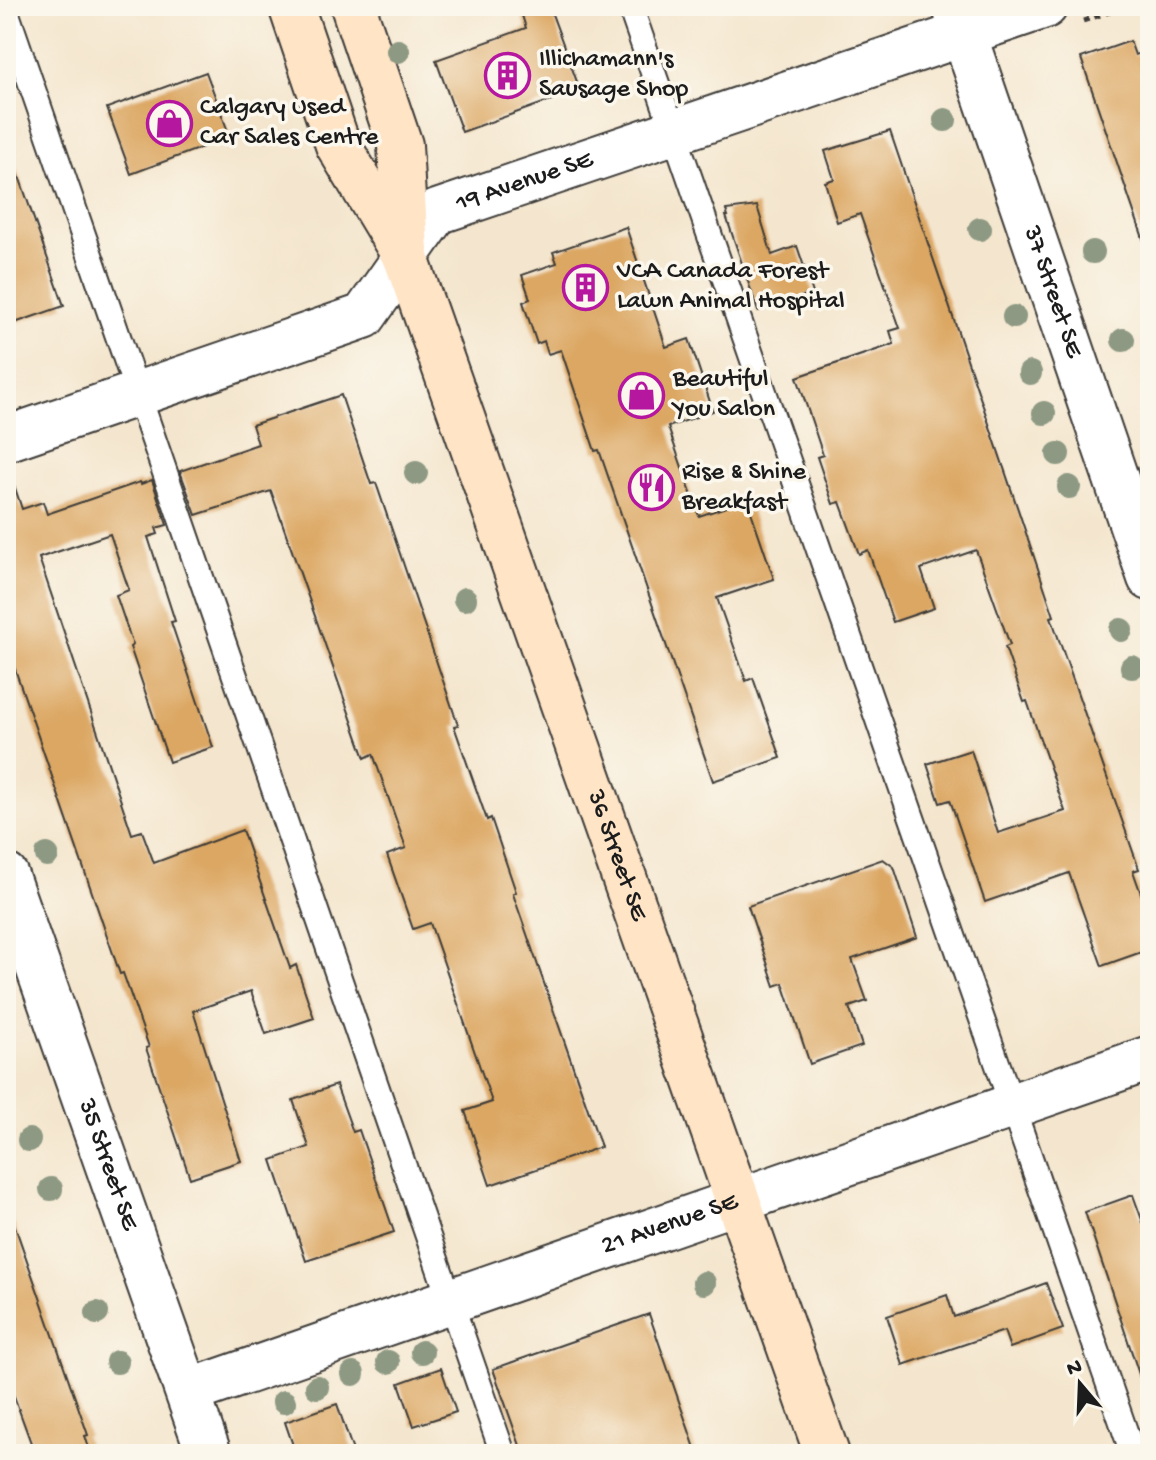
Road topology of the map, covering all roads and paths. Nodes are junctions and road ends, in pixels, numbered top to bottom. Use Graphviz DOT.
graph roads {
  1 [pos="291,6"];
  2 [pos="630,6"];
  3 [pos="1045,6"];
  4 [pos="358,7"];
  5 [pos="6,11"];
  6 [pos="959,20"];
  7 [pos="673,132"];
  8 [pos="406,258"];
  9 [pos="139,393"];
  10 [pos="6,439"];
  11 [pos="1150,578"];
  12 [pos="6,876"];
  13 [pos="1150,1058"];
  14 [pos="1012,1106"];
  15 [pos="738,1201"];
  16 [pos="450,1301"];
  17 [pos="188,1392"];
  18 [pos="209,1454"];
  19 [pos="503,1454"];
  20 [pos="827,1454"];
  21 [pos="1133,1454"];
  1 -- 8 [label="main road, 36 Street SE"];
  2 -- 7 [label="lane"];
  3 -- 6 [label="street, 19 Avenue SE"];
  4 -- 8 [label="main road, 36 Street SE"];
  5 -- 9 [label="lane"];
  6 -- 7 [label="street, 19 Avenue SE"];
  6 -- 11 [label="street, 37 Street SE"];
  7 -- 8 [label="street, 19 Avenue SE"];
  7 -- 14 [label="lane"];
  8 -- 9 [label="street, 19 Avenue SE"];
  8 -- 15 [label="main road, 36 Street SE"];
  9 -- 10 [label="street, 19 Avenue SE"];
  9 -- 16 [label="lane"];
  12 -- 17 [label="street, 35 Street SE"];
  13 -- 14 [label="street, 21 Avenue SE"];
  14 -- 15 [label="street, 21 Avenue SE"];
  14 -- 21 [label="lane"];
  15 -- 16 [label="street, 21 Avenue SE"];
  15 -- 20 [label="main road, 36 Street SE"];
  16 -- 17 [label="street, 21 Avenue SE"];
  16 -- 19 [label="lane"];
  17 -- 18 [label="street, 35 Street SE"];
}
